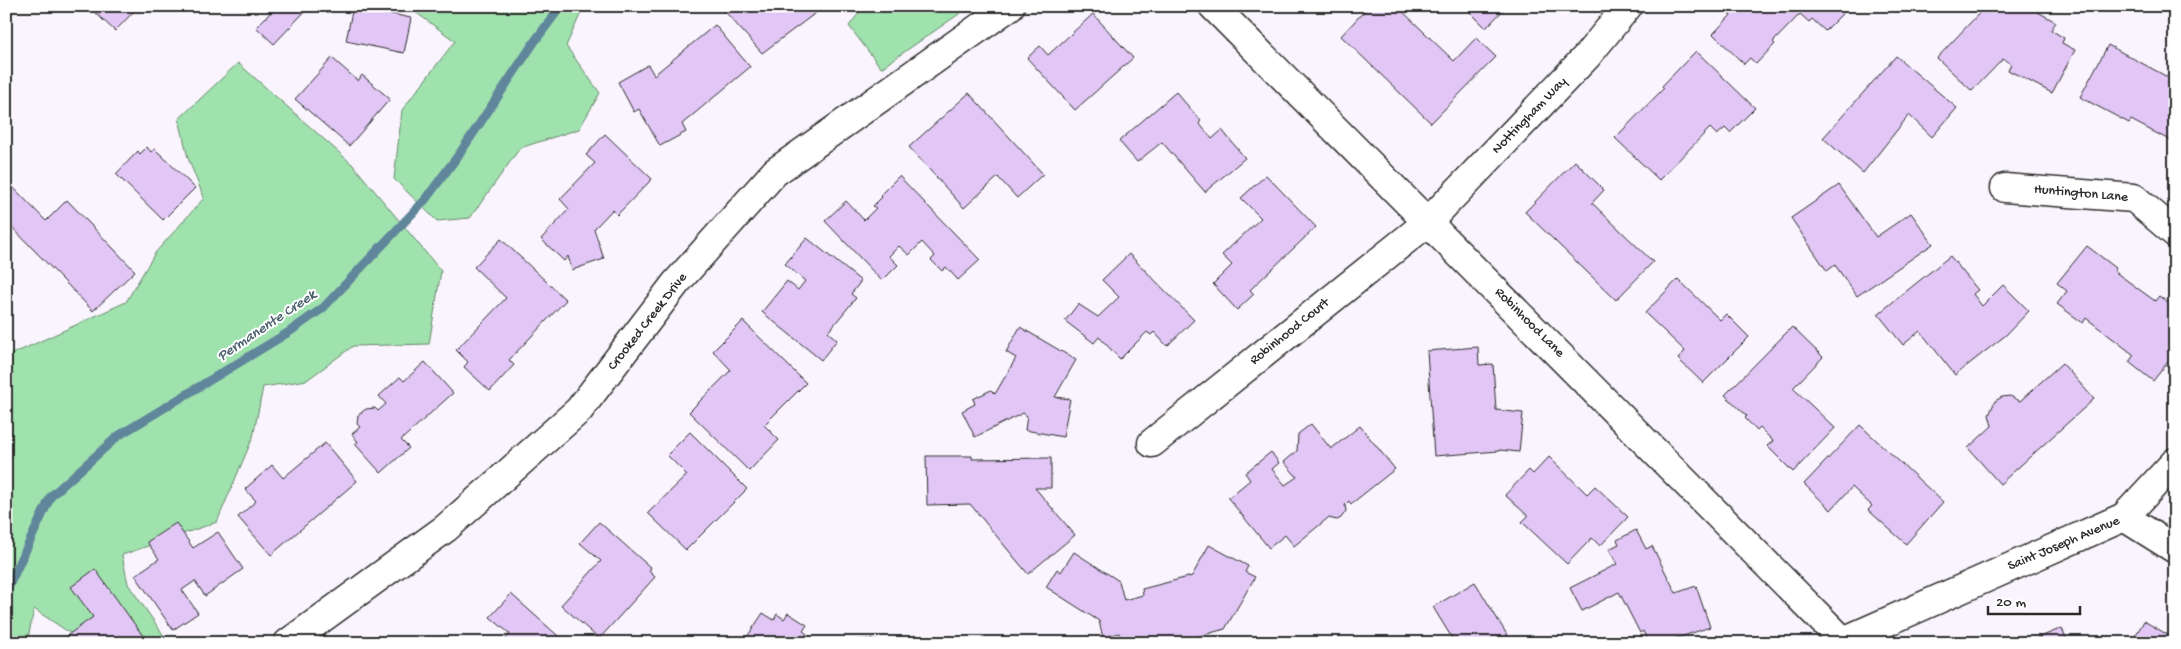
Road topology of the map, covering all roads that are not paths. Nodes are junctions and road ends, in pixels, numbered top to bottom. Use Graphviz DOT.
graph roads {
  1 [pos="1010,6"];
  2 [pos="1213,6"];
  3 [pos="1628,6"];
  4 [pos="2005,188"];
  5 [pos="1428,222"];
  6 [pos="2175,232"];
  7 [pos="1152,443"];
  8 [pos="2175,462"];
  9 [pos="2124,517"];
  10 [pos="2175,549"];
  11 [pos="1841,642"];
  12 [pos="288,643"];
  1 -- 12 [label="street, Crooked Creek Drive"];
  2 -- 5 [label="street, Robinhood Lane"];
  3 -- 5 [label="street, Nottingham Way"];
  4 -- 6 [label="street, Huntington Lane"];
  5 -- 7 [label="street, Robinhood Court"];
  5 -- 11 [label="street, Robinhood Lane"];
  8 -- 9 [label="street"];
  9 -- 10 [label="street, Saint Joseph Avenue"];
  9 -- 11 [label="street, Saint Joseph Avenue"];
}
